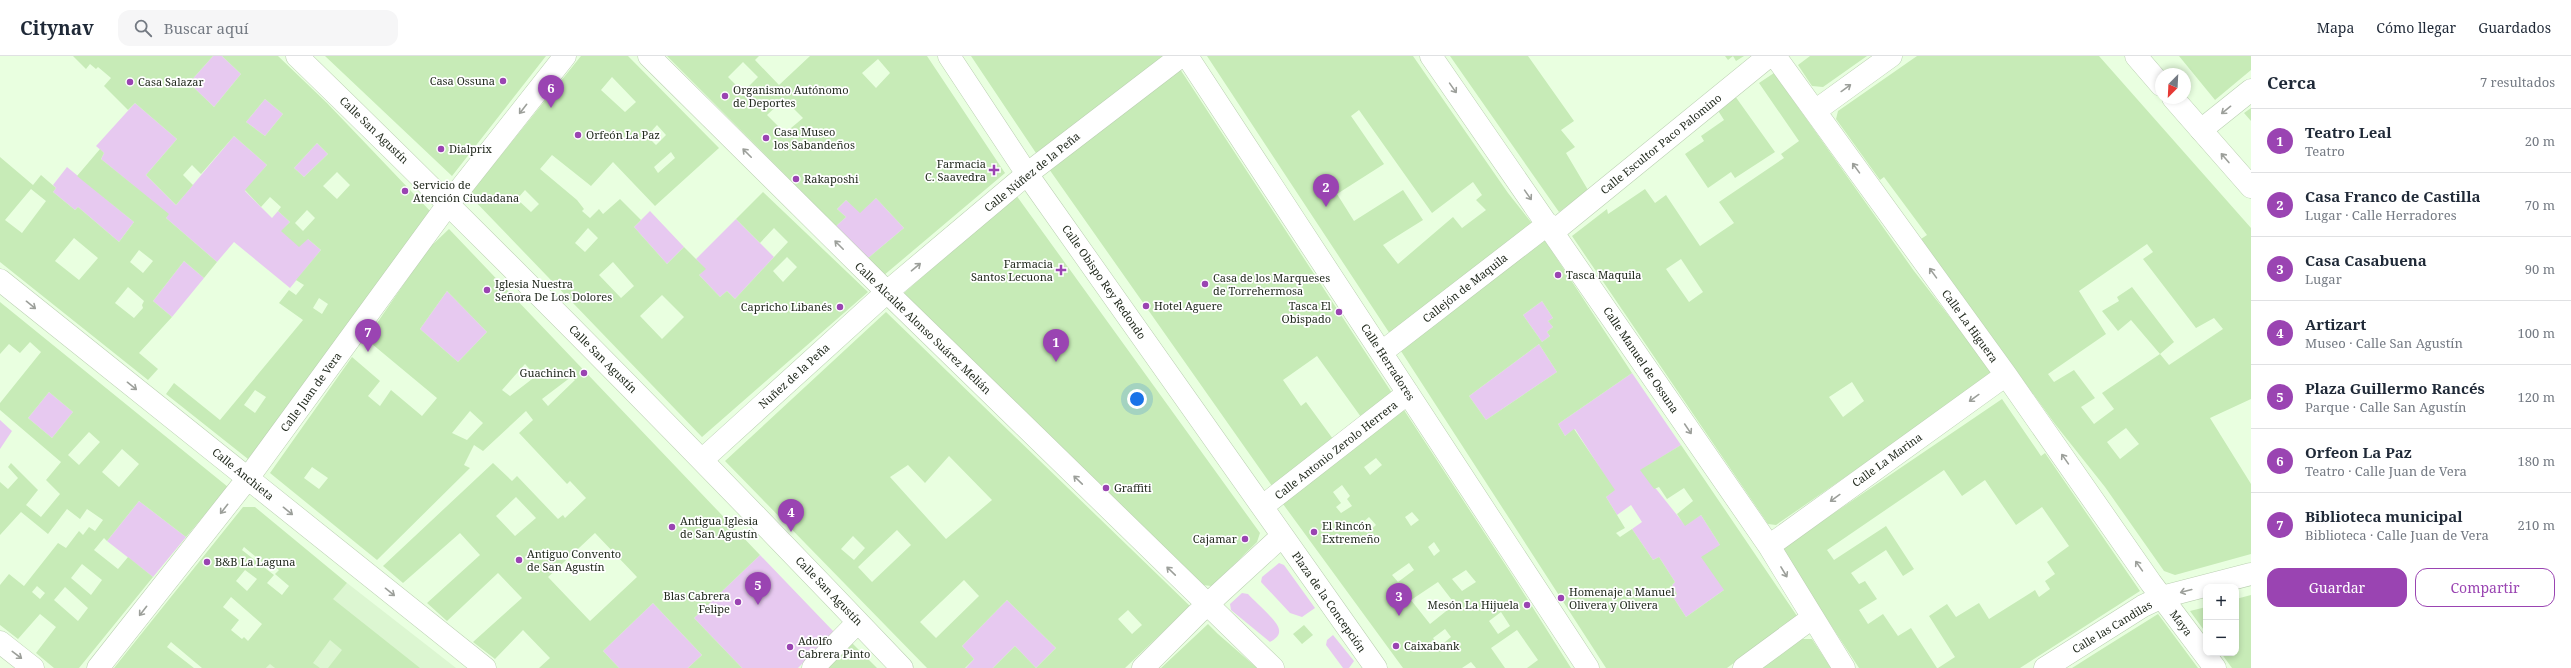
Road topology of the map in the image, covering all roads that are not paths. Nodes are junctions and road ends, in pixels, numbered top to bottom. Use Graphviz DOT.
graph roads {
  1 [pos="297,56"];
  2 [pos="565,56"];
  3 [pos="649,56"];
  4 [pos="949,56"];
  5 [pos="1181,56"];
  6 [pos="1187,56"];
  7 [pos="1431,56"];
  8 [pos="1769,56"];
  9 [pos="1776,56"];
  10 [pos="1891,56"];
  11 [pos="2136,56"];
  12 [pos="2155,77"];
  13 [pos="2251,90"];
  14 [pos="2178,104"];
  15 [pos="1815,111"];
  16 [pos="2201,130"];
  17 [pos="1027,174"];
  18 [pos="2251,187"];
  19 [pos="449,203"];
  20 [pos="1551,228"];
  21 [pos="0,280"];
  22 [pos="887,292"];
  23 [pos="1382,352"];
  24 [pos="2006,375"];
  25 [pos="1408,393"];
  26 [pos="702,460"];
  27 [pos="248,478"];
  28 [pos="1263,506"];
  29 [pos="1282,536"];
  30 [pos="1769,546"];
  31 [pos="2251,574"];
  32 [pos="2162,597"];
  33 [pos="1201,606"];
  34 [pos="1812,618"];
  35 [pos="858,622"];
  36 [pos="0,642"];
  37 [pos="33,668"];
  38 [pos="98,668"];
  39 [pos="485,668"];
  40 [pos="812,668"];
  41 [pos="902,668"];
  42 [pos="1143,668"];
  43 [pos="1273,668"];
  44 [pos="1376,668"];
  45 [pos="1588,668"];
  46 [pos="1744,668"];
  47 [pos="1844,668"];
  48 [pos="2045,668"];
  49 [pos="2215,668"];
  1 -- 19 [label="street, Calle San Agustín"];
  2 -- 19 [label="street, Calle Juan de Vera, one-way"];
  22 -- 3 [label="street, Calle Alcalde Alonso Suárez Melián, one-way"];
  4 -- 17 [label="street, Calle Obispo Rey Redondo"];
  5 -- 17 [label="street, Calle Núñez de la Peña"];
  6 -- 23 [label="street, Calle Herradores"];
  7 -- 20 [label="street, Calle Manuel de Ossuna, one-way"];
  8 -- 20 [label="street, Calle Escultor Paco Palomino"];
  9 -- 15 [label="street, Calle La Higuera"];
  15 -- 10 [label="street, one-way"];
  11 -- 12 [label="street"];
  13 -- 16 [label="street, one-way"];
  14 -- 16 [label="street"];
  24 -- 15 [label="street, Calle La Higuera, one-way"];
  18 -- 16 [label="street, one-way"];
  22 -- 17 [label="street, Calle Núñez de la Peña, one-way"];
  17 -- 28 [label="street, Calle Obispo Rey Redondo"];
  19 -- 26 [label="street, Calle San Agustín"];
  19 -- 27 [label="street, Calle Juan de Vera"];
  20 -- 23 [label="street, Callejón de Maquila"];
  20 -- 30 [label="street, Calle Manuel de Ossuna, one-way"];
  21 -- 27 [label="street, Calle Anchieta, one-way"];
  22 -- 26 [label="street, Nuñez de la Peña"];
  33 -- 22 [label="street, Calle Alcalde Alonso Suárez Melián, one-way"];
  23 -- 25 [label="street, Calle Herradores"];
  24 -- 30 [label="street, Calle La Marina, one-way"];
  32 -- 24 [label="street, Calle La Higuera, one-way"];
  25 -- 28 [label="street, Calle Antonio Zerolo Herrera"];
  25 -- 45 [label="street, Calle Herradores"];
  26 -- 35 [label="street, Calle San Agustín"];
  27 -- 38 [label="street, Calle Juan de Vera, one-way"];
  27 -- 39 [label="street, Calle Anchieta, one-way"];
  28 -- 29 [label="street, Plaza de la Concepción"];
  29 -- 33 [label="street"];
  29 -- 44 [label="street, Plaza de la Concepción"];
  30 -- 34 [label="street, Calle Manuel de Ossuna, one-way"];
  31 -- 32 [label="street, Calle las Candilas, one-way"];
  32 -- 48 [label="street, Calle las Candilas"];
  32 -- 49 [label="street, Maya"];
  33 -- 42 [label="street"];
  33 -- 43 [label="street"];
  34 -- 46 [label="street"];
  34 -- 47 [label="street, Calle Manuel de Ossuna"];
  35 -- 40 [label="street"];
  35 -- 41 [label="street, Calle San Agustín"];
  36 -- 37 [label="street, one-way"];
}
